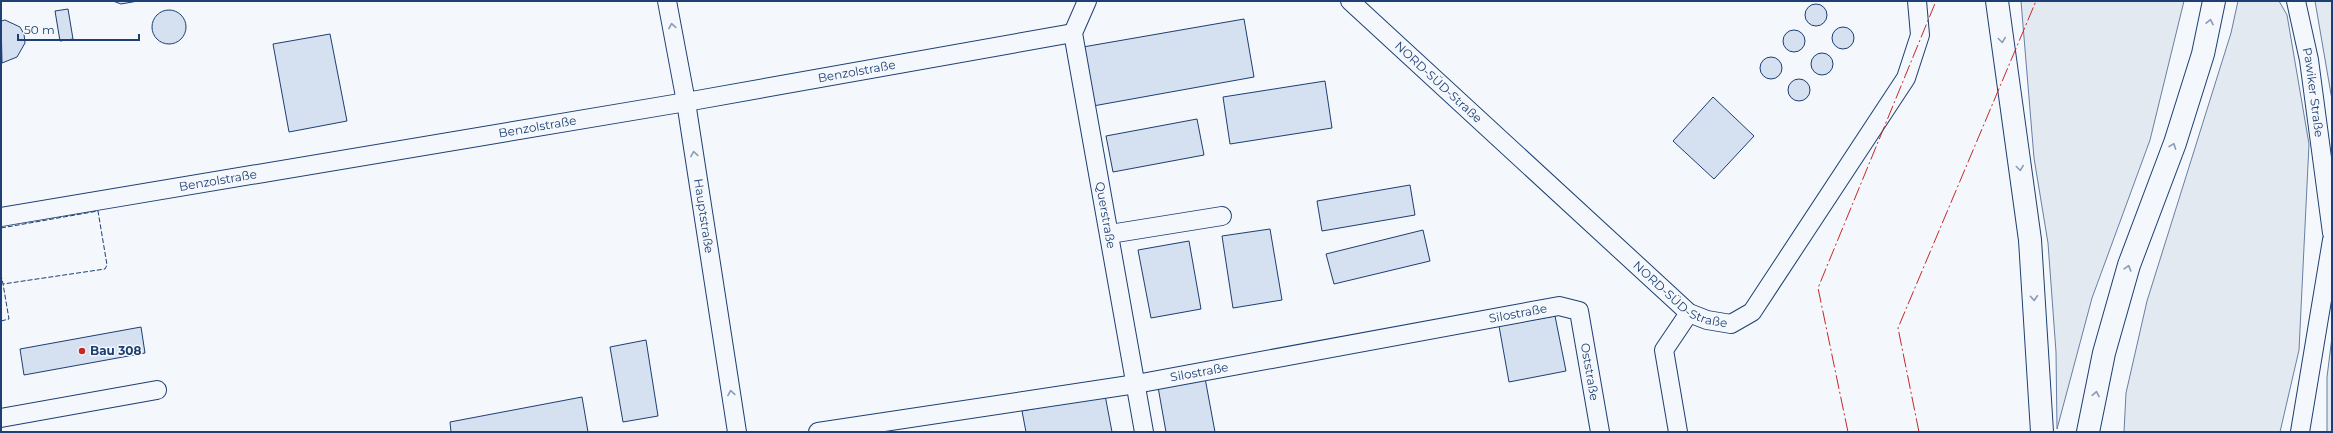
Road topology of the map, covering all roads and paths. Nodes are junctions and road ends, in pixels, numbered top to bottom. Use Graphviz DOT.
graph roads {
  1 [pos="667,1"];
  2 [pos="1087,1"];
  3 [pos="1350,1"];
  4 [pos="1917,1"];
  5 [pos="1997,1"];
  6 [pos="2214,1"];
  7 [pos="2296,1"];
  8 [pos="1073,33"];
  9 [pos="686,102"];
  10 [pos="1222,216"];
  11 [pos="1,217"];
  12 [pos="2332,233"];
  13 [pos="1110,234"];
  14 [pos="2332,240"];
  15 [pos="1579,311"];
  16 [pos="1689,313"];
  17 [pos="1136,384"];
  18 [pos="156,390"];
  19 [pos="1,418"];
  20 [pos="737,432"];
  21 [pos="818,432"];
  22 [pos="1144,432"];
  23 [pos="1600,432"];
  24 [pos="1678,432"];
  25 [pos="2042,432"];
  26 [pos="2088,432"];
  27 [pos="2300,432"];
  9 -- 1 [label="street, Hauptstraße, one-way"];
  2 -- 8 [label="street"];
  3 -- 16 [label="street, NORD-SÜD-Straße"];
  4 -- 16 [label="street, NORD-SÜD-Straße"];
  5 -- 25 [label="highway, one-way"];
  26 -- 6 [label="highway, one-way"];
  7 -- 12 [label="street, Pawiker Straße"];
  8 -- 9 [label="street, Benzolstraße"];
  8 -- 13 [label="street, Querstraße"];
  9 -- 11 [label="street, Benzolstraße"];
  20 -- 9 [label="street, Hauptstraße, one-way"];
  10 -- 13 [label="street"];
  13 -- 17 [label="street, Querstraße"];
  14 -- 27 [label="street"];
  15 -- 17 [label="street, Silostraße"];
  15 -- 23 [label="street, Oststraße"];
  16 -- 24 [label="street"];
  17 -- 21 [label="street, Silostraße"];
  17 -- 22 [label="street, Querstraße"];
  18 -- 19 [label="street"];
}
